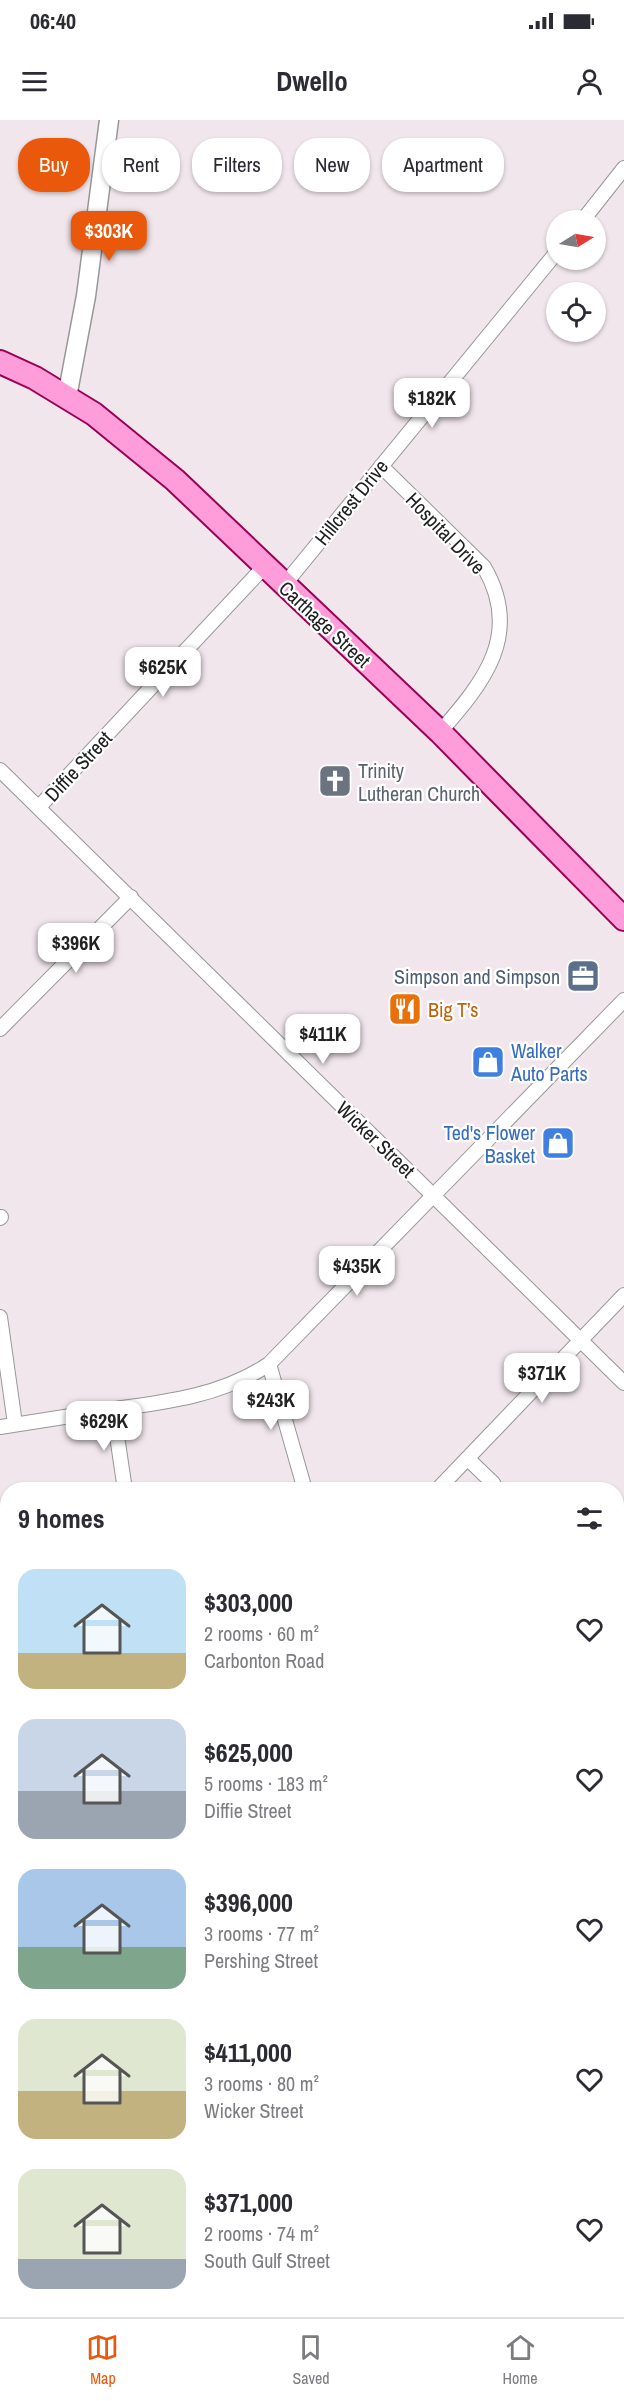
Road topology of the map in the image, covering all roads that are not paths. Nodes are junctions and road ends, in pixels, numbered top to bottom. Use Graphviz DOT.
graph roads {
  1 [pos="109,120"];
  2 [pos="624,168"];
  3 [pos="591,210"];
  4 [pos="546,265"];
  5 [pos="0,362"];
  6 [pos="67,397"];
  7 [pos="381,466"];
  8 [pos="264,567"];
  9 [pos="284,585"];
  10 [pos="440,732"];
  11 [pos="0,770"];
  12 [pos="39,807"];
  13 [pos="130,897"];
  14 [pos="624,919"];
  15 [pos="624,1000"];
  16 [pos="0,1029"];
  17 [pos="433,1194"];
  18 [pos="624,1295"];
  19 [pos="0,1317"];
  20 [pos="580,1340"];
  21 [pos="269,1364"];
  22 [pos="624,1383"];
  23 [pos="113,1409"];
  24 [pos="15,1424"];
  25 [pos="0,1426"];
  26 [pos="468,1459"];
  27 [pos="124,1482"];
  28 [pos="303,1482"];
  29 [pos="445,1482"];
  30 [pos="492,1482"];
  1 -- 6 [label="street"];
  2 -- 3 [label="street"];
  4 -- 7 [label="street, Hillcrest Drive"];
  5 -- 6 [label="main road, Carthage Street"];
  6 -- 8 [label="main road, Carthage Street"];
  7 -- 9 [label="street, Hillcrest Drive"];
  7 -- 10 [label="street, Hospital Drive"];
  8 -- 9 [label="main road, Carthage Street"];
  8 -- 12 [label="street, Diffie Street"];
  9 -- 10 [label="main road, Carthage Street"];
  10 -- 14 [label="main road, Carthage Street"];
  11 -- 12 [label="street, Wicker Street"];
  12 -- 13 [label="street, Wicker Street"];
  13 -- 16 [label="street"];
  13 -- 17 [label="street, Wicker Street"];
  15 -- 17 [label="street"];
  17 -- 20 [label="street, Wicker Street"];
  17 -- 21 [label="street"];
  18 -- 20 [label="street"];
  19 -- 24 [label="street"];
  20 -- 22 [label="street, Wicker Street"];
  20 -- 26 [label="street"];
  21 -- 23 [label="street"];
  21 -- 28 [label="street"];
  23 -- 24 [label="street"];
  23 -- 27 [label="street"];
  24 -- 25 [label="street"];
  26 -- 29 [label="street"];
  26 -- 30 [label="street"];
}
